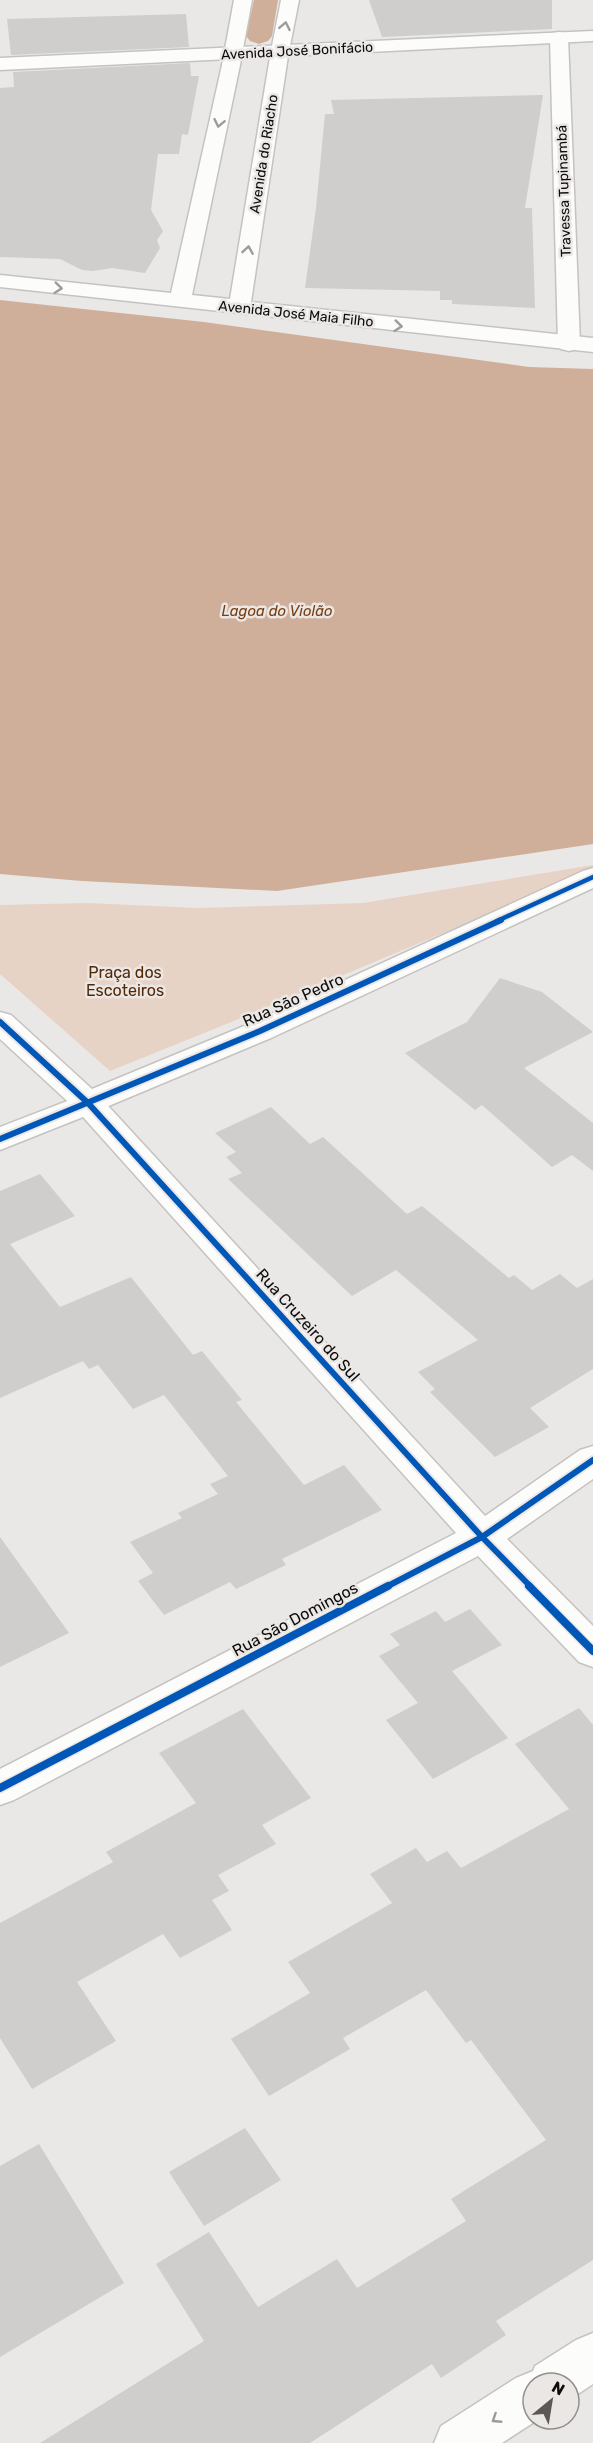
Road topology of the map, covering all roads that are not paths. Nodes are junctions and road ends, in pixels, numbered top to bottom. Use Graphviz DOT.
graph roads {
  1 [pos="243,0"];
  2 [pos="290,0"];
  3 [pos="593,36"];
  4 [pos="559,43"];
  5 [pos="593,47"];
  6 [pos="279,57"];
  7 [pos="232,60"];
  8 [pos="0,64"];
  9 [pos="0,76"];
  10 [pos="0,281"];
  11 [pos="180,301"];
  12 [pos="239,308"];
  13 [pos="569,344"];
  14 [pos="593,345"];
  15 [pos="593,877"];
  16 [pos="0,1022"];
  17 [pos="88,1103"];
  18 [pos="0,1139"];
  19 [pos="593,1460"];
  20 [pos="482,1537"];
  21 [pos="593,1651"];
  22 [pos="0,1788"];
  23 [pos="593,2357"];
  24 [pos="571,2371"];
  25 [pos="521,2403"];
  26 [pos="458,2443"];
  1 -- 7 [label="street"];
  6 -- 2 [label="street, Avenida do Riacho, one-way"];
  3 -- 4 [label="street, Avenida José Bonifácio"];
  4 -- 5 [label="street, Avenida José Bonifácio"];
  4 -- 6 [label="street, Avenida José Bonifácio"];
  4 -- 13 [label="street, Travessa Tupinambá"];
  6 -- 7 [label="street, Avenida José Bonifácio"];
  12 -- 6 [label="street, Avenida do Riacho, one-way"];
  7 -- 8 [label="street, Avenida José Bonifácio"];
  7 -- 9 [label="street, Avenida José Bonifácio"];
  7 -- 11 [label="street, one-way"];
  10 -- 11 [label="street, Avenida José Maia Filho, one-way"];
  11 -- 12 [label="street, Avenida José Maia Filho"];
  12 -- 13 [label="street, Avenida José Maia Filho, one-way"];
  13 -- 14 [label="street, Avenida José Maia Filho"];
  15 -- 17 [label="street, Rua São Pedro"];
  16 -- 17 [label="street, Rua Cruzeiro do Sul"];
  17 -- 18 [label="street, Rua São Pedro"];
  17 -- 20 [label="street, Rua Cruzeiro do Sul"];
  19 -- 20 [label="street, Rua São Domingos"];
  20 -- 21 [label="street, Rua Cruzeiro do Sul"];
  20 -- 22 [label="street, Rua São Domingos"];
  23 -- 24 [label="street"];
  25 -- 26 [label="street, one-way"];
}
